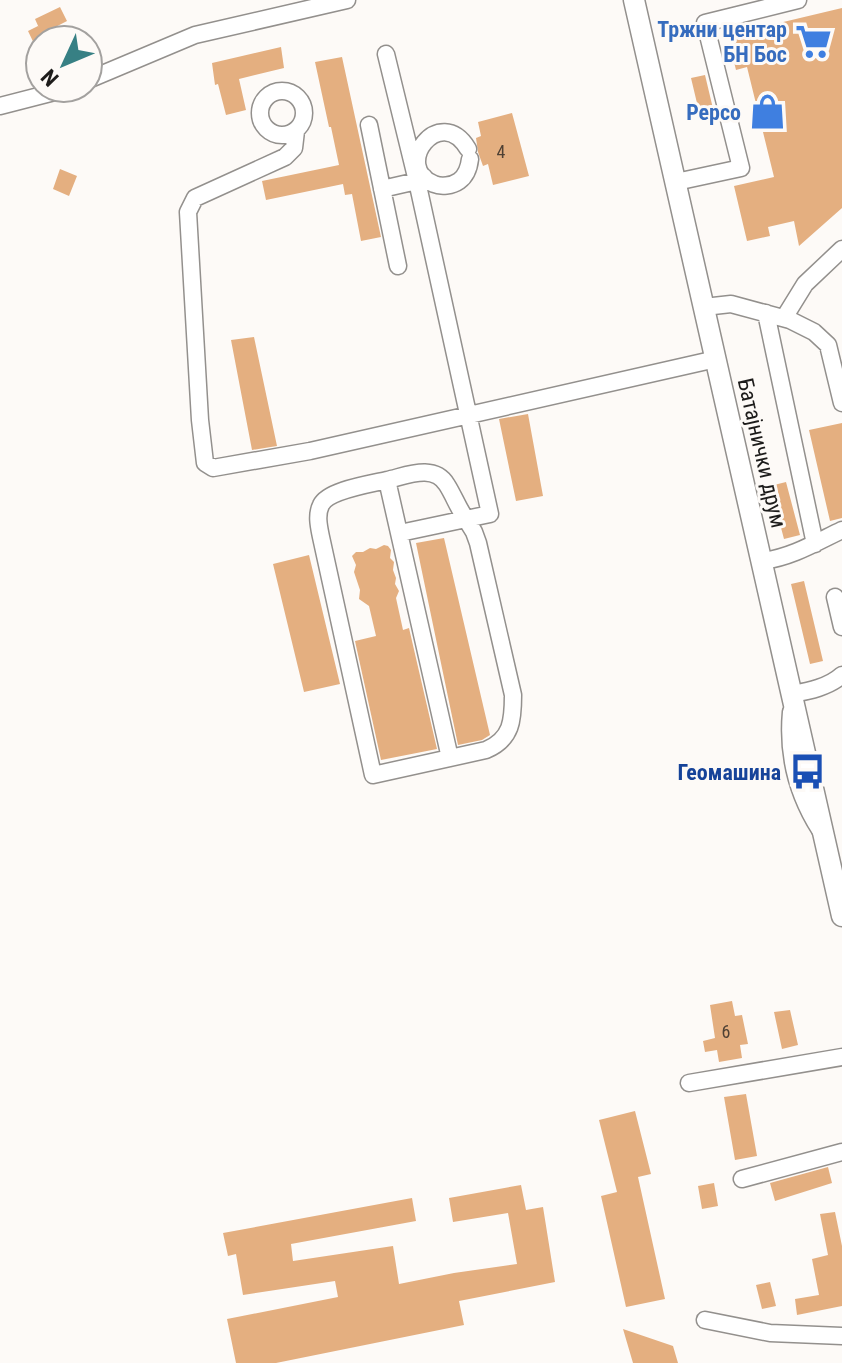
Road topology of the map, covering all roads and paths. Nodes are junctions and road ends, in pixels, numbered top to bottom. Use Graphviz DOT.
graph roads {
  1 [pos="347,0"];
  2 [pos="634,0"];
  3 [pos="648,0"];
  4 [pos="798,0"];
  5 [pos="314,4"];
  6 [pos="643,32"];
  7 [pos="386,54"];
  8 [pos="104,73"];
  9 [pos="24,100"];
  10 [pos="0,106"];
  11 [pos="369,125"];
  12 [pos="296,131"];
  13 [pos="421,179"];
  14 [pos="676,182"];
  15 [pos="382,189"];
  16 [pos="842,249"];
  17 [pos="398,266"];
  18 [pos="704,307"];
  19 [pos="766,313"];
  20 [pos="784,318"];
  21 [pos="716,359"];
  22 [pos="842,403"];
  23 [pos="469,414"];
  24 [pos="387,480"];
  25 [pos="466,519"];
  26 [pos="842,530"];
  27 [pos="400,533"];
  28 [pos="815,544"];
  29 [pos="763,561"];
  30 [pos="835,597"];
  31 [pos="842,627"];
  32 [pos="842,675"];
  33 [pos="792,696"];
  34 [pos="450,758"];
  35 [pos="842,916"];
  36 [pos="842,1057"];
  37 [pos="689,1083"];
  38 [pos="842,1152"];
  39 [pos="742,1179"];
  40 [pos="705,1320"];
  41 [pos="842,1336"];
  1 -- 5 [label="street"];
  2 -- 6 [label="main road, Батајнички друм"];
  3 -- 6 [label="main road"];
  4 -- 14 [label="street"];
  5 -- 8 [label="street"];
  6 -- 14 [label="main road, Батајнички друм"];
  7 -- 13 [label="street"];
  9 -- 10 [label="street"];
  11 -- 15 [label="street"];
  12 -- 23 [label="street"];
  13 -- 13 [label="street"];
  13 -- 15 [label="street"];
  13 -- 23 [label="street"];
  14 -- 18 [label="main road, Батајнички друм"];
  15 -- 17 [label="street"];
  16 -- 20 [label="street"];
  18 -- 19 [label="street"];
  18 -- 21 [label="main road, Батајнички друм"];
  19 -- 20 [label="street"];
  19 -- 28 [label="street"];
  20 -- 22 [label="street"];
  21 -- 23 [label="street"];
  21 -- 29 [label="main road, Батајнички друм"];
  23 -- 25 [label="street"];
  24 -- 25 [label="street"];
  24 -- 27 [label="street"];
  24 -- 34 [label="street"];
  25 -- 27 [label="street"];
  25 -- 34 [label="street"];
  26 -- 28 [label="street"];
  27 -- 34 [label="street"];
  28 -- 29 [label="street"];
  29 -- 33 [label="main road, Батајнички друм"];
  30 -- 31 [label="street"];
  32 -- 33 [label="street"];
  33 -- 35 [label="main road, Батајнички друм"];
  36 -- 37 [label="street"];
  38 -- 39 [label="street"];
  40 -- 41 [label="street"];
}
